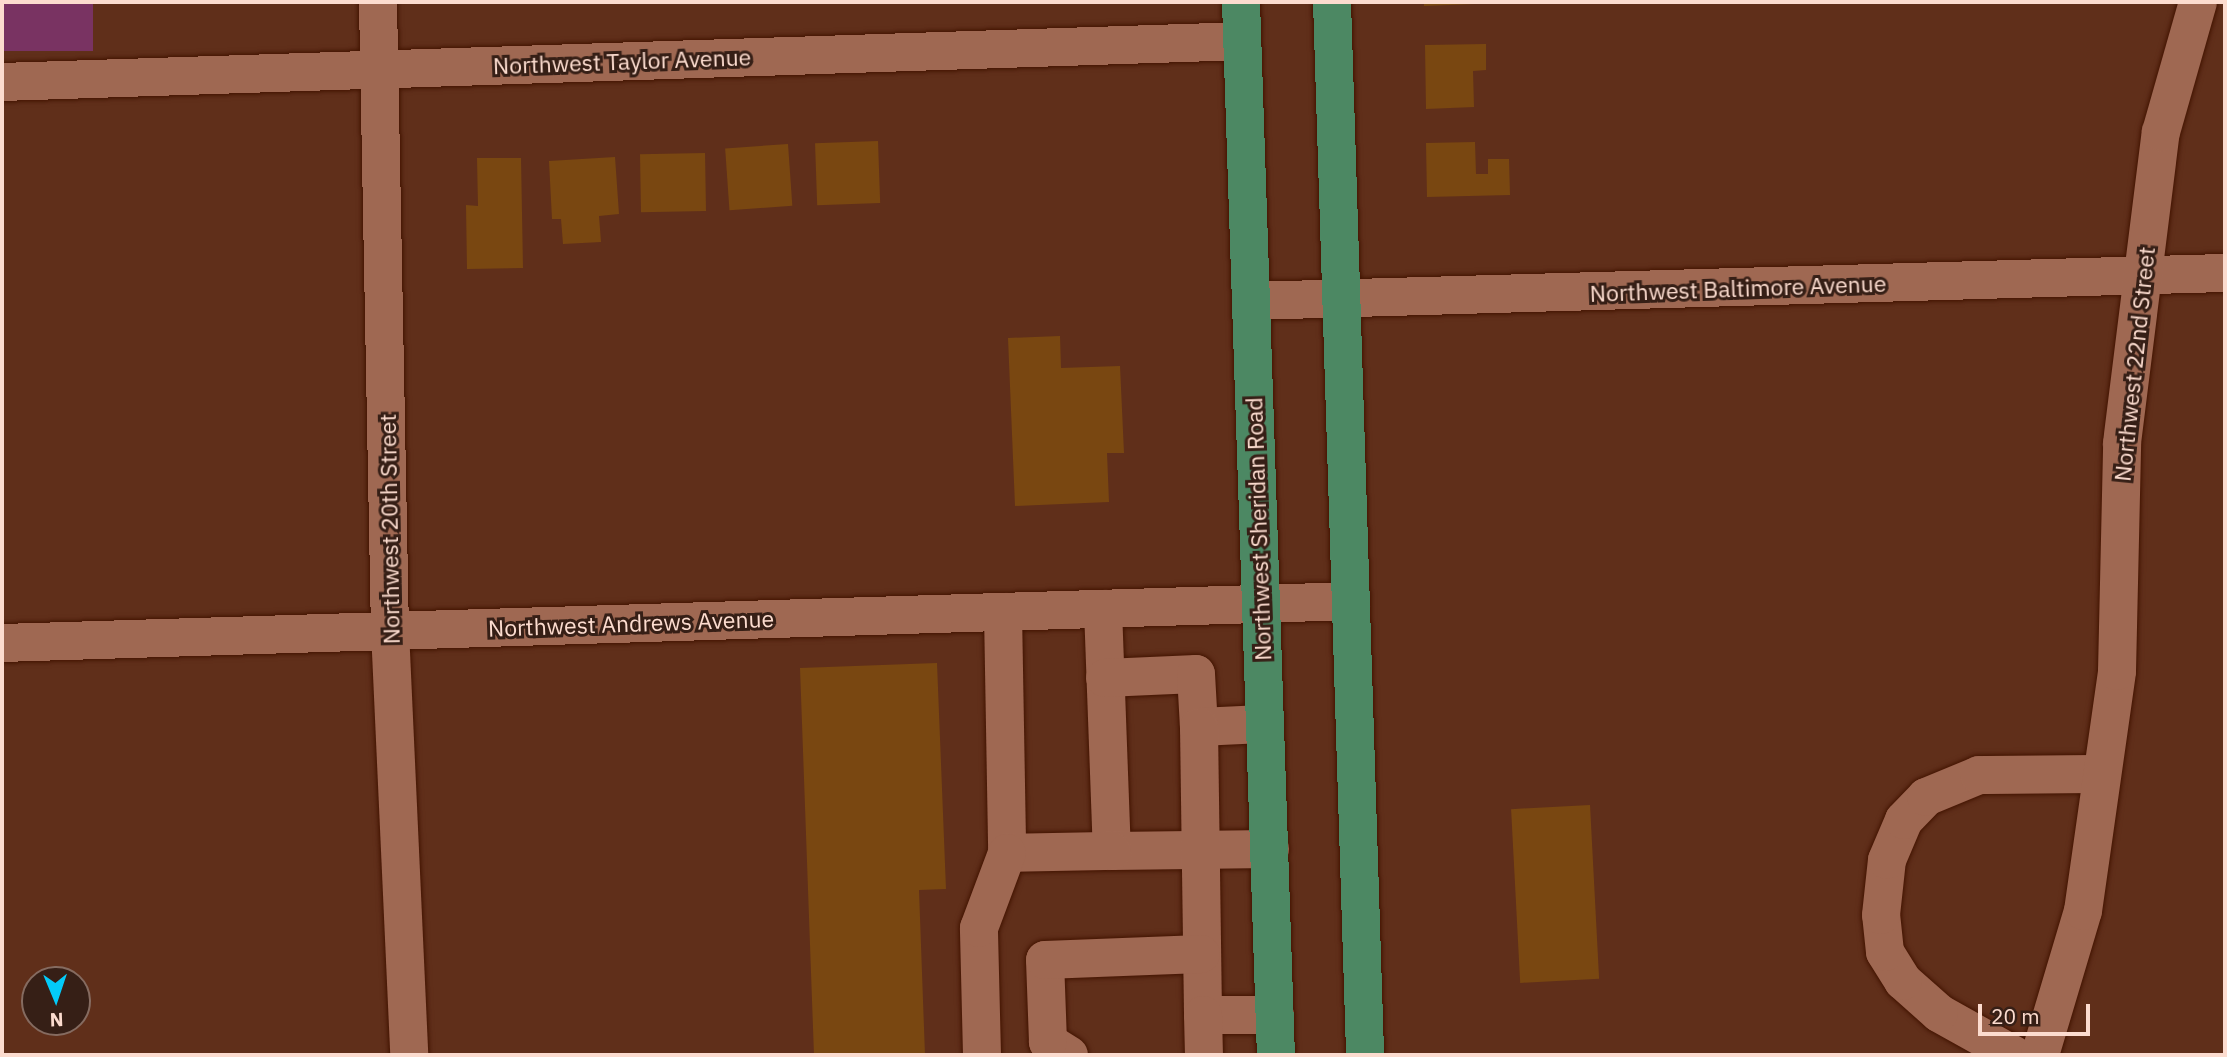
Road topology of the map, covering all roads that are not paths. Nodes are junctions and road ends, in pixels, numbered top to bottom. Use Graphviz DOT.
graph roads {
  1 [pos="378,2"];
  2 [pos="1241,2"];
  3 [pos="1332,2"];
  4 [pos="2198,2"];
  5 [pos="1242,41"];
  6 [pos="381,68"];
  7 [pos="2,82"];
  8 [pos="2225,273"];
  9 [pos="2143,277"];
  10 [pos="1341,298"];
  11 [pos="1251,301"];
  12 [pos="1350,601"];
  13 [pos="1261,604"];
  14 [pos="1103,609"];
  15 [pos="1003,612"];
  16 [pos="390,630"];
  17 [pos="2,643"];
  18 [pos="1105,678"];
  19 [pos="1263,724"];
  20 [pos="1199,727"];
  21 [pos="2102,774"];
  22 [pos="1270,849"];
  23 [pos="1200,850"];
  24 [pos="1112,851"];
  25 [pos="1007,853"];
  26 [pos="1201,954"];
  27 [pos="1203,1015"];
  28 [pos="1275,1015"];
  29 [pos="409,1055"];
  30 [pos="982,1055"];
  31 [pos="1069,1055"];
  32 [pos="1205,1055"];
  33 [pos="1276,1055"];
  34 [pos="1365,1055"];
  35 [pos="2014,1055"];
  36 [pos="2040,1055"];
  1 -- 6 [label="street, Northwest 20th Street"];
  2 -- 5 [label="main road, Northwest Sheridan Road"];
  3 -- 10 [label="main road"];
  4 -- 9 [label="street, Northwest 22nd Street"];
  5 -- 6 [label="street, Northwest Taylor Avenue"];
  5 -- 11 [label="main road, Northwest Sheridan Road"];
  6 -- 7 [label="street, Northwest Taylor Avenue"];
  6 -- 16 [label="street, Northwest 20th Street"];
  8 -- 9 [label="street, Northwest Baltimore Avenue"];
  9 -- 10 [label="street, Northwest Baltimore Avenue"];
  9 -- 21 [label="street, Northwest 22nd Street"];
  10 -- 11 [label="street, Northwest Baltimore Avenue"];
  10 -- 12 [label="main road"];
  11 -- 13 [label="main road, Northwest Sheridan Road"];
  12 -- 13 [label="street, Northwest Andrews Avenue"];
  12 -- 34 [label="main road"];
  13 -- 14 [label="street, Northwest Andrews Avenue"];
  13 -- 19 [label="main road, Northwest Sheridan Road"];
  14 -- 15 [label="street, Northwest Andrews Avenue"];
  14 -- 18 [label="street"];
  15 -- 16 [label="street, Northwest Andrews Avenue"];
  15 -- 25 [label="street"];
  16 -- 17 [label="street, Northwest Andrews Avenue"];
  16 -- 29 [label="street, Northwest 20th Street"];
  18 -- 20 [label="street"];
  18 -- 24 [label="street"];
  19 -- 20 [label="street"];
  19 -- 22 [label="main road, Northwest Sheridan Road"];
  20 -- 23 [label="street"];
  21 -- 35 [label="street"];
  21 -- 36 [label="street, Northwest 22nd Street"];
  22 -- 23 [label="street"];
  22 -- 28 [label="main road, Northwest Sheridan Road"];
  23 -- 24 [label="street"];
  23 -- 26 [label="street"];
  24 -- 25 [label="street"];
  25 -- 30 [label="street"];
  26 -- 27 [label="street"];
  26 -- 31 [label="street"];
  27 -- 28 [label="street"];
  27 -- 32 [label="street"];
  28 -- 33 [label="main road, Northwest Sheridan Road"];
}
